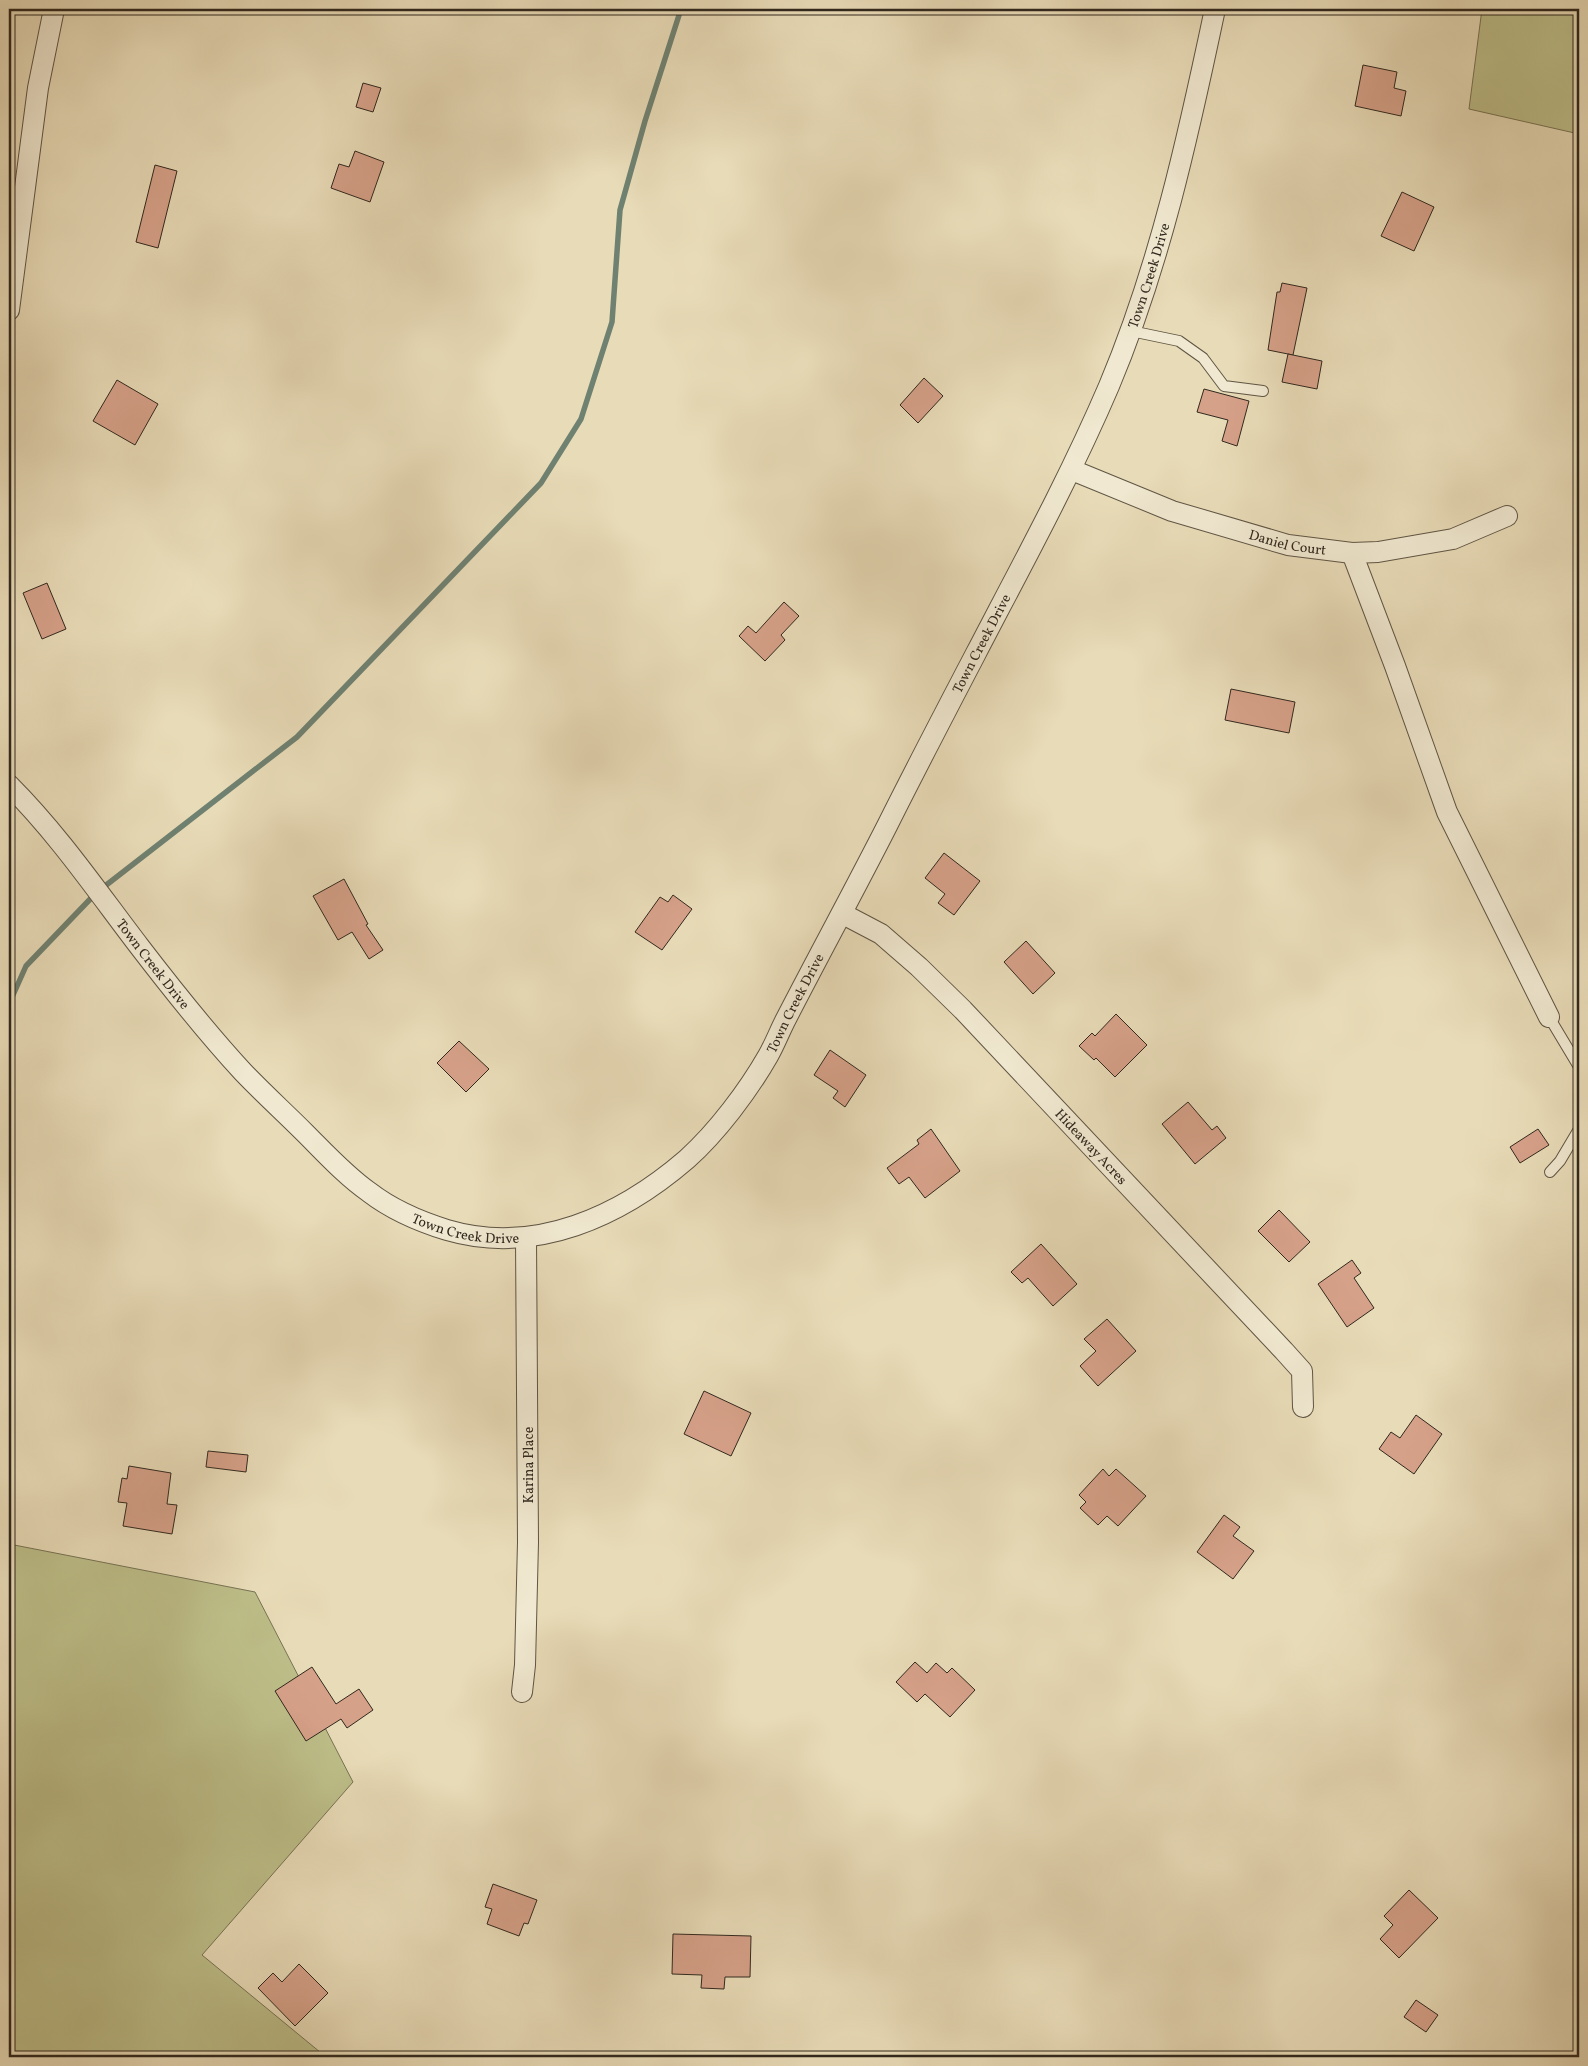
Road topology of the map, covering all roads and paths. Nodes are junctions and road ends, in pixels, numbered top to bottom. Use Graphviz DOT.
graph roads {
  1 [pos="54,9"];
  2 [pos="1214,9"];
  3 [pos="9,310"];
  4 [pos="1130,331"];
  5 [pos="1263,391"];
  6 [pos="1072,470"];
  7 [pos="1508,516"];
  8 [pos="1352,553"];
  9 [pos="9,785"];
  10 [pos="843,914"];
  11 [pos="1549,1017"];
  12 [pos="1579,1067"];
  13 [pos="1579,1129"];
  14 [pos="1550,1172"];
  15 [pos="526,1238"];
  16 [pos="1303,1407"];
  17 [pos="522,1692"];
  1 -- 3 [label="street"];
  2 -- 4 [label="street, Town Creek Drive"];
  4 -- 5 [label="lane"];
  4 -- 6 [label="street, Town Creek Drive"];
  6 -- 8 [label="street, Daniel Court"];
  6 -- 10 [label="street, Town Creek Drive"];
  7 -- 8 [label="street, Daniel Court"];
  8 -- 11 [label="street"];
  9 -- 15 [label="street, Town Creek Drive"];
  10 -- 15 [label="street, Town Creek Drive"];
  10 -- 16 [label="street, Hideaway Acres"];
  11 -- 12 [label="lane"];
  13 -- 14 [label="lane"];
  15 -- 17 [label="street, Karina Place"];
}
